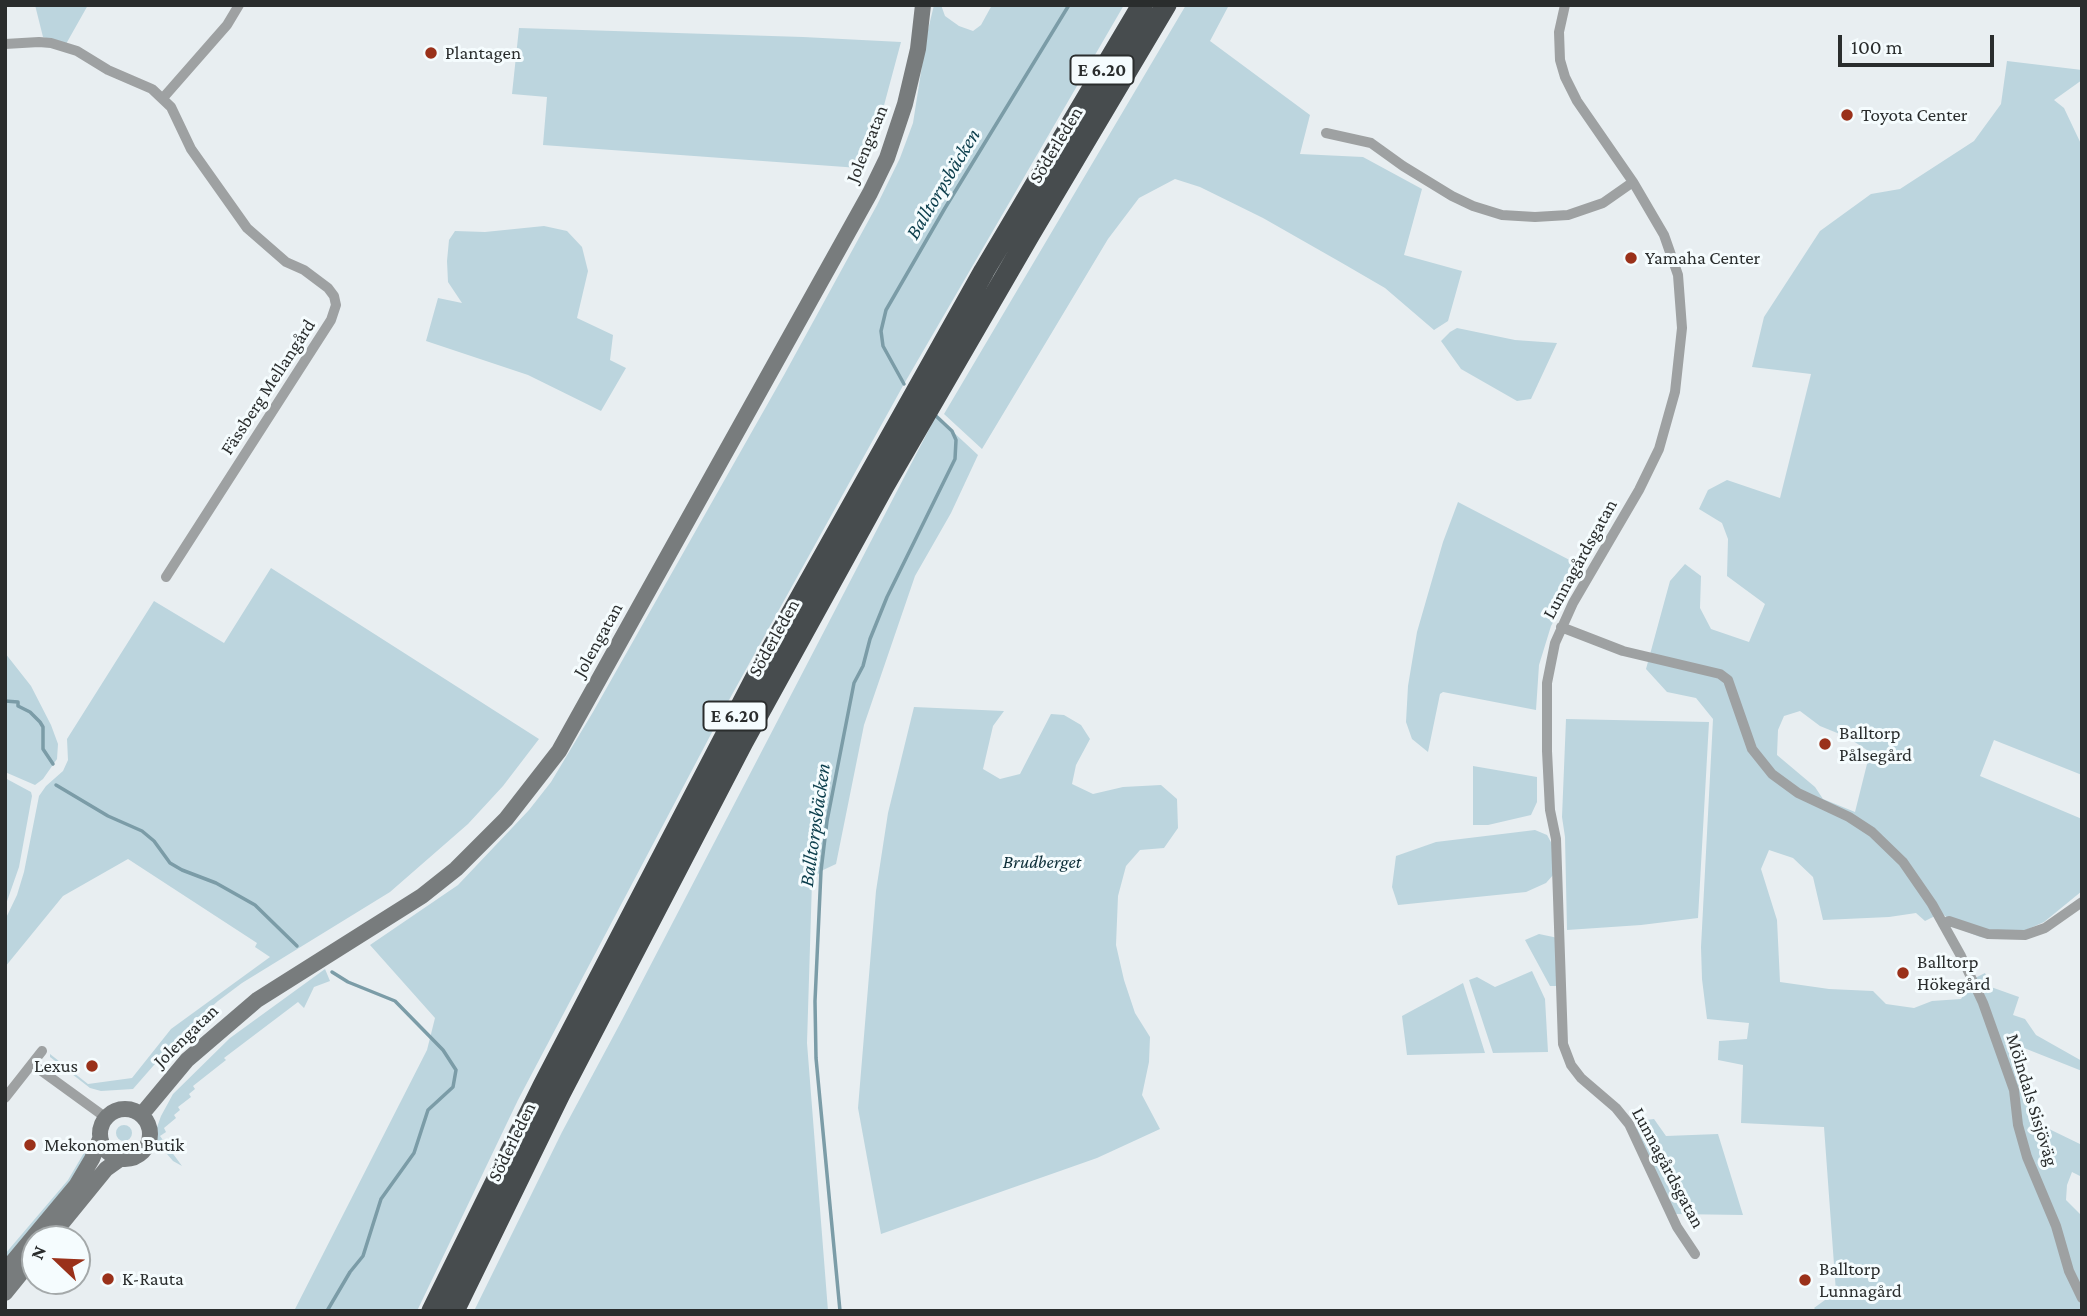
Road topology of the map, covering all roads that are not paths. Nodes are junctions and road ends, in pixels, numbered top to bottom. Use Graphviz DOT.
graph roads {
  1 [pos="239,5"];
  2 [pos="923,5"];
  3 [pos="929,5"];
  4 [pos="1142,5"];
  5 [pos="1166,5"];
  6 [pos="1565,5"];
  7 [pos="7,44"];
  8 [pos="918,49"];
  9 [pos="163,98"];
  10 [pos="1326,133"];
  11 [pos="1633,182"];
  12 [pos="166,577"];
  13 [pos="1561,627"];
  14 [pos="2082,902"];
  15 [pos="1943,923"];
  16 [pos="43,1051"];
  17 [pos="32,1064"];
  18 [pos="5,1098"];
  19 [pos="142,1114"];
  20 [pos="105,1117"];
  21 [pos="100,1139"];
  22 [pos="120,1159"];
  23 [pos="60,1225"];
  24 [pos="1695,1254"];
  25 [pos="5,1271"];
  26 [pos="21,1273"];
  27 [pos="5,1293"];
  28 [pos="2082,1298"];
  29 [pos="432,1311"];
  30 [pos="454,1311"];
  1 -- 9 [label="street"];
  2 -- 8 [label="street, Jolengatan"];
  3 -- 8 [label="street, Jolengatan"];
  4 -- 29 [label="highway, Söderleden / E 6.20"];
  5 -- 30 [label="highway, Söderleden / E 6.20"];
  6 -- 11 [label="street, Lunnagårdsgatan"];
  7 -- 9 [label="street"];
  8 -- 19 [label="street, Jolengatan"];
  9 -- 12 [label="street, Fässberg Mellangård"];
  10 -- 11 [label="street"];
  11 -- 13 [label="street, Lunnagårdsgatan"];
  13 -- 15 [label="street, Mölndals Sisjöväg"];
  13 -- 24 [label="street, Lunnagårdsgatan"];
  14 -- 15 [label="street"];
  15 -- 28 [label="street, Mölndals Sisjöväg"];
  16 -- 17 [label="street"];
  17 -- 18 [label="street"];
  17 -- 20 [label="street"];
  19 -- 20 [label="street"];
  19 -- 22 [label="street"];
  20 -- 21 [label="street"];
  21 -- 22 [label="street"];
  21 -- 25 [label="street"];
  22 -- 23 [label="street"];
  26 -- 27 [label="street"];
}
